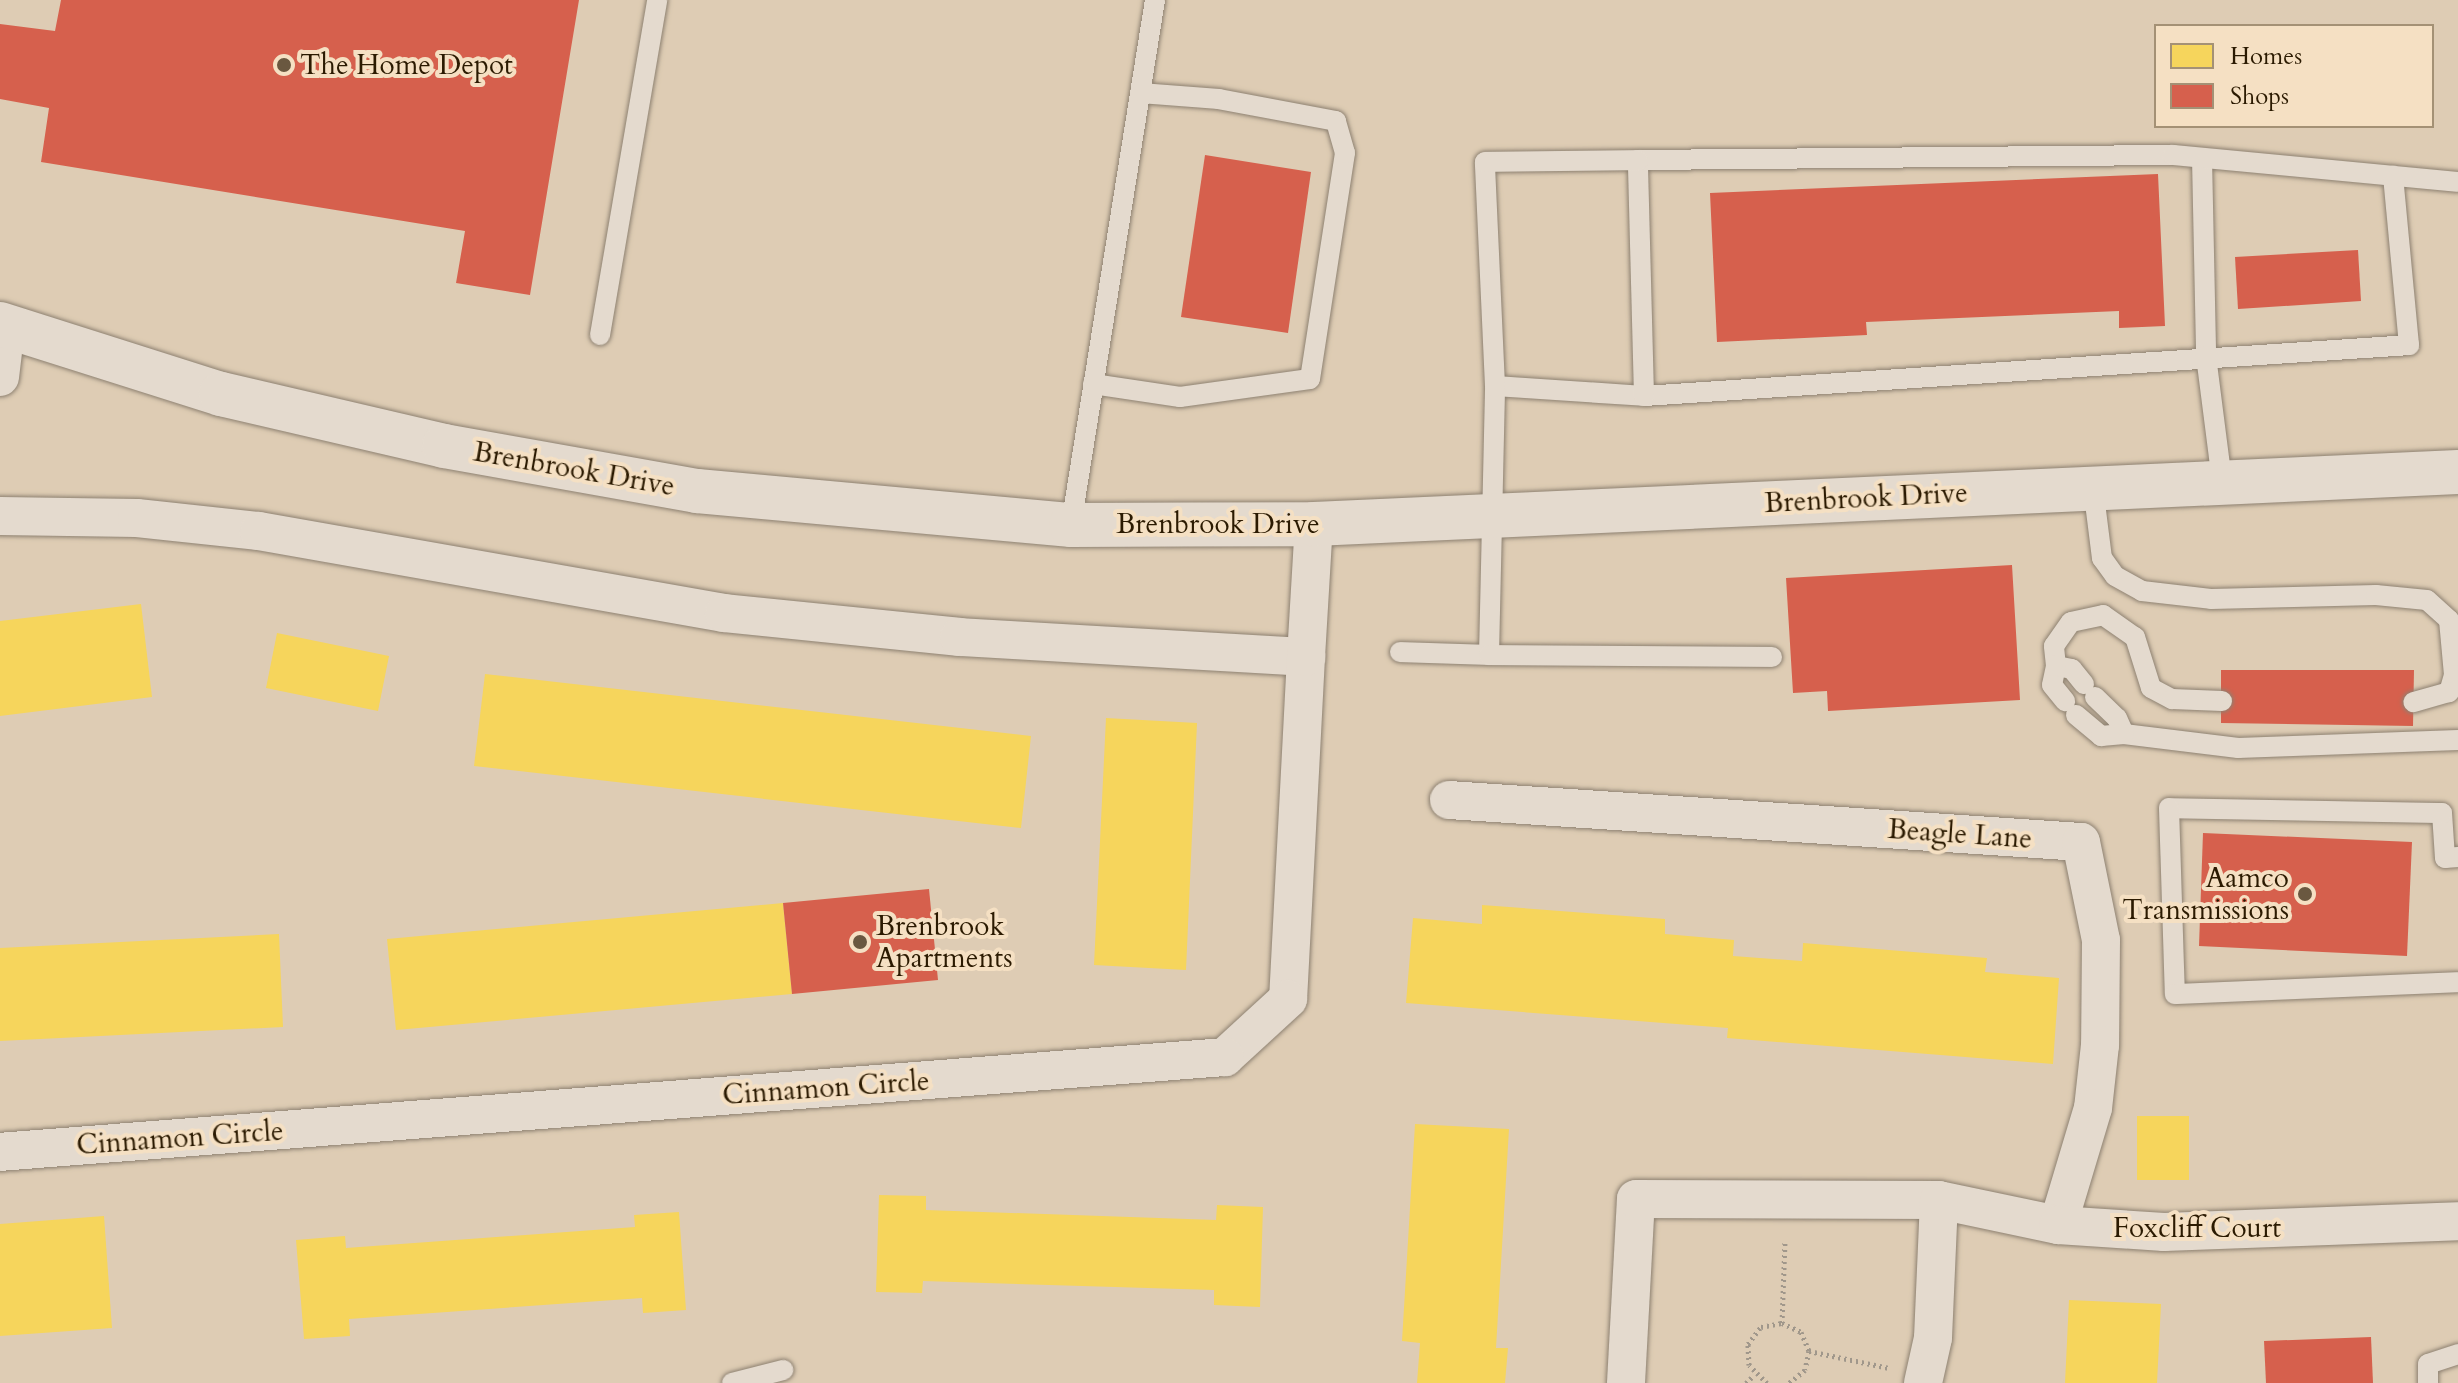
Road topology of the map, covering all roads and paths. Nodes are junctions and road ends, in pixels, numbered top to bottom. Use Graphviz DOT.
graph roads {
  1 [pos="657,0"];
  2 [pos="1155,0"];
  3 [pos="1140,93"];
  4 [pos="2202,158"];
  5 [pos="1638,160"];
  6 [pos="2393,176"];
  7 [pos="2458,182"];
  8 [pos="3,325"];
  9 [pos="600,335"];
  10 [pos="2206,356"];
  11 [pos="0,377"];
  12 [pos="1093,384"];
  13 [pos="1495,386"];
  14 [pos="1644,396"];
  15 [pos="2458,472"];
  16 [pos="2222,481"];
  17 [pos="2093,487"];
  18 [pos="0,516"];
  19 [pos="1493,517"];
  20 [pos="1314,524"];
  21 [pos="1071,525"];
  22 [pos="1400,652"];
  23 [pos="1489,655"];
  24 [pos="1306,657"];
  25 [pos="1772,657"];
  26 [pos="2056,666"];
  27 [pos="2222,701"];
  28 [pos="2413,702"];
  29 [pos="2124,734"];
  30 [pos="2458,740"];
  31 [pos="1449,800"];
  32 [pos="2458,857"];
  33 [pos="2458,982"];
  34 [pos="0,1152"];
  35 [pos="1786,1200"];
  36 [pos="1939,1200"];
  37 [pos="2458,1221"];
  38 [pos="2058,1225"];
  39 [pos="1782,1323"];
  40 [pos="1809,1351"];
  41 [pos="2458,1354"];
  42 [pos="783,1370"];
  43 [pos="1754,1375"];
  44 [pos="1924,1380"];
  45 [pos="732,1383"];
  46 [pos="1626,1383"];
  47 [pos="1746,1383"];
  48 [pos="1767,1383"];
  49 [pos="1789,1383"];
  50 [pos="2428,1383"];
  1 -- 9 [label="lane"];
  2 -- 3 [label="lane"];
  3 -- 12 [label="lane"];
  3 -- 12 [label="lane"];
  4 -- 5 [label="lane"];
  4 -- 6 [label="lane"];
  4 -- 10 [label="lane"];
  5 -- 13 [label="lane"];
  5 -- 14 [label="lane"];
  6 -- 7 [label="lane"];
  6 -- 10 [label="lane"];
  8 -- 11 [label="street"];
  8 -- 21 [label="street, Brenbrook Drive"];
  10 -- 14 [label="lane"];
  10 -- 16 [label="lane"];
  12 -- 21 [label="lane"];
  13 -- 14 [label="lane"];
  13 -- 19 [label="lane"];
  15 -- 16 [label="street, Brenbrook Drive"];
  16 -- 17 [label="street, Brenbrook Drive"];
  17 -- 19 [label="street, Brenbrook Drive"];
  17 -- 28 [label="lane"];
  18 -- 24 [label="street"];
  19 -- 20 [label="street, Brenbrook Drive"];
  19 -- 23 [label="lane"];
  20 -- 21 [label="street, Brenbrook Drive"];
  20 -- 24 [label="street, Cinnamon Circle"];
  22 -- 23 [label="lane"];
  23 -- 25 [label="lane"];
  24 -- 34 [label="street, Cinnamon Circle"];
  26 -- 27 [label="lane"];
  26 -- 29 [label="lane"];
  26 -- 29 [label="lane"];
  29 -- 30 [label="lane"];
  31 -- 38 [label="street, Beagle Lane"];
  32 -- 33 [label="lane"];
  35 -- 36 [label="street, Foxcliff Court"];
  35 -- 39 [label="path"];
  35 -- 46 [label="street, Foxcliff Court"];
  36 -- 38 [label="street, Foxcliff Court"];
  36 -- 44 [label="street"];
  37 -- 38 [label="street, Foxcliff Court"];
  39 -- 40 [label="path"];
  39 -- 43 [label="path"];
  40 -- 44 [label="path"];
  40 -- 49 [label="path"];
  41 -- 50 [label="lane"];
  42 -- 45 [label="lane"];
  43 -- 47 [label="path"];
  43 -- 48 [label="path"];
}
